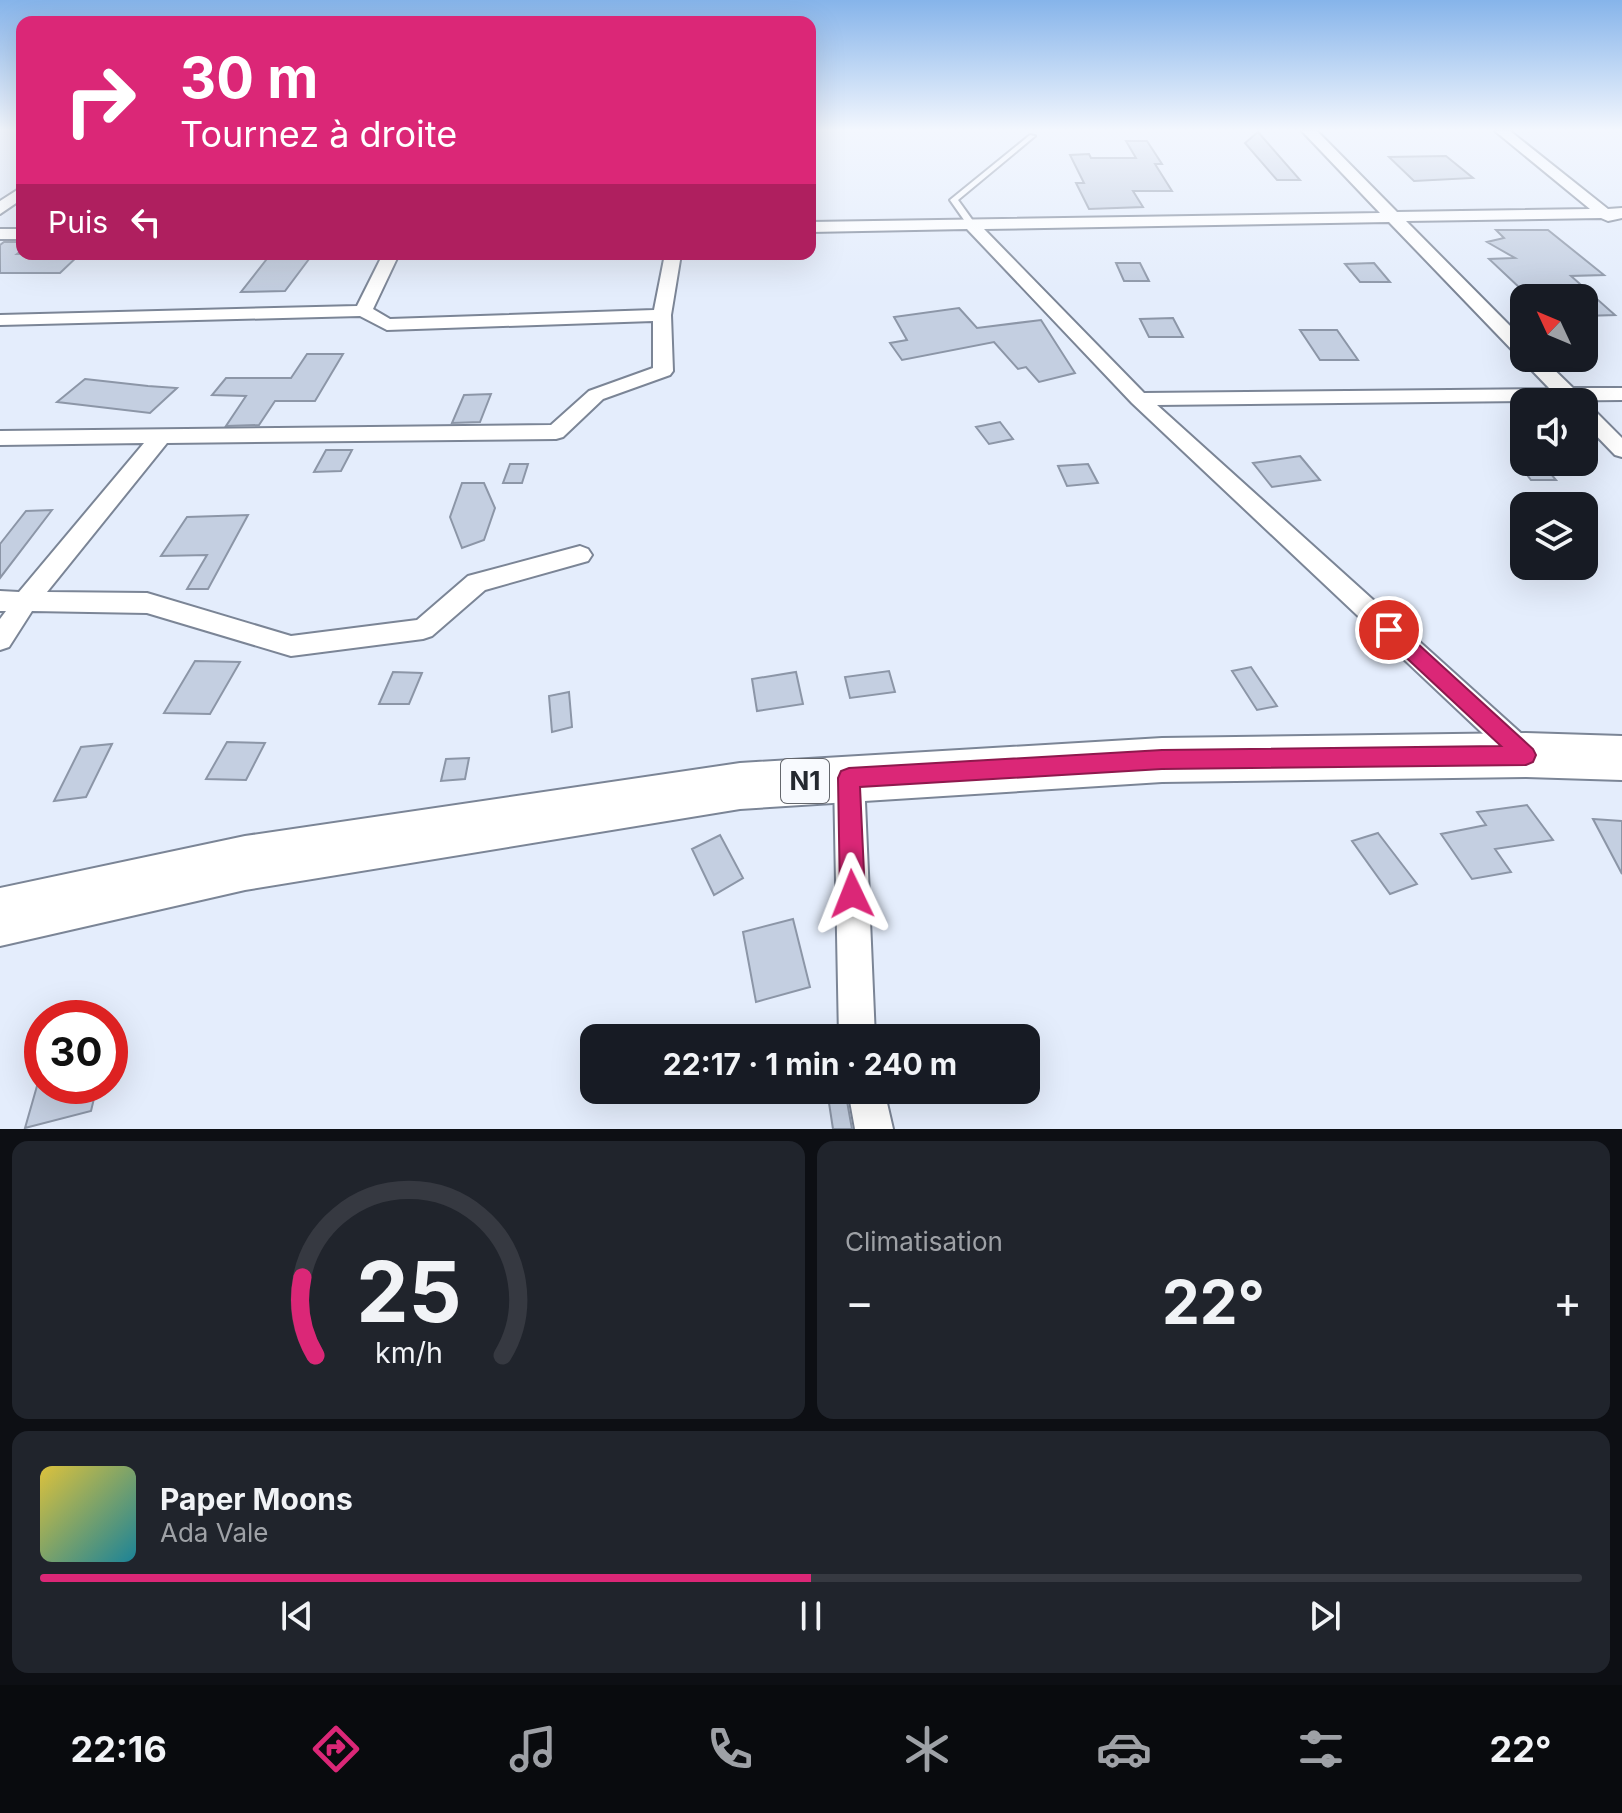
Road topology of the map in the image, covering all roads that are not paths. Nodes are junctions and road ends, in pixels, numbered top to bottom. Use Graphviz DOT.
graph roads {
  1 [pos="974,184"];
  2 [pos="1359,184"];
  3 [pos="1567,184"];
  4 [pos="16,196"];
  5 [pos="0,209"];
  6 [pos="1603,213"];
  7 [pos="1622,213"];
  8 [pos="1391,217"];
  9 [pos="972,225"];
  10 [pos="816,227"];
  11 [pos="1622,228"];
  12 [pos="388,260"];
  13 [pos="672,260"];
  14 [pos="363,311"];
  15 [pos="662,315"];
  16 [pos="0,320"];
  17 [pos="1510,337"];
  18 [pos="1545,372"];
  19 [pos="1561,388"];
  20 [pos="1622,394"];
  21 [pos="1139,399"];
  22 [pos="1598,399"];
  23 [pos="1510,402"];
  24 [pos="1598,425"];
  25 [pos="161,436"];
  26 [pos="0,438"];
  27 [pos="1622,450"];
  28 [pos="580,555"];
  29 [pos="26,600"];
  30 [pos="0,601"];
  31 [pos="0,640"];
  32 [pos="1526,755"];
  33 [pos="1622,758"];
  34 [pos="849,778"];
  35 [pos="0,917"];
  36 [pos="857,1024"];
  37 [pos="869,1104"];
  38 [pos="874,1129"];
  1 -- 9 [label="lane"];
  2 -- 8 [label="street"];
  3 -- 6 [label="street"];
  4 -- 5 [label="street"];
  6 -- 7 [label="street"];
  6 -- 8 [label="street"];
  6 -- 11 [label="street"];
  8 -- 9 [label="street"];
  8 -- 17 [label="street"];
  9 -- 10 [label="street"];
  9 -- 21 [label="street"];
  12 -- 14 [label="street"];
  13 -- 15 [label="street"];
  14 -- 15 [label="street"];
  14 -- 16 [label="street"];
  15 -- 25 [label="street"];
  18 -- 19 [label="street"];
  20 -- 22 [label="street"];
  21 -- 23 [label="street"];
  21 -- 32 [label="street"];
  24 -- 27 [label="street"];
  25 -- 26 [label="street"];
  25 -- 29 [label="street"];
  28 -- 29 [label="street"];
  29 -- 30 [label="street"];
  29 -- 31 [label="street"];
  32 -- 33 [label="highway, N1"];
  32 -- 34 [label="highway, N1"];
  34 -- 35 [label="highway, N1"];
  34 -- 36 [label="street"];
  37 -- 38 [label="street"];
}
